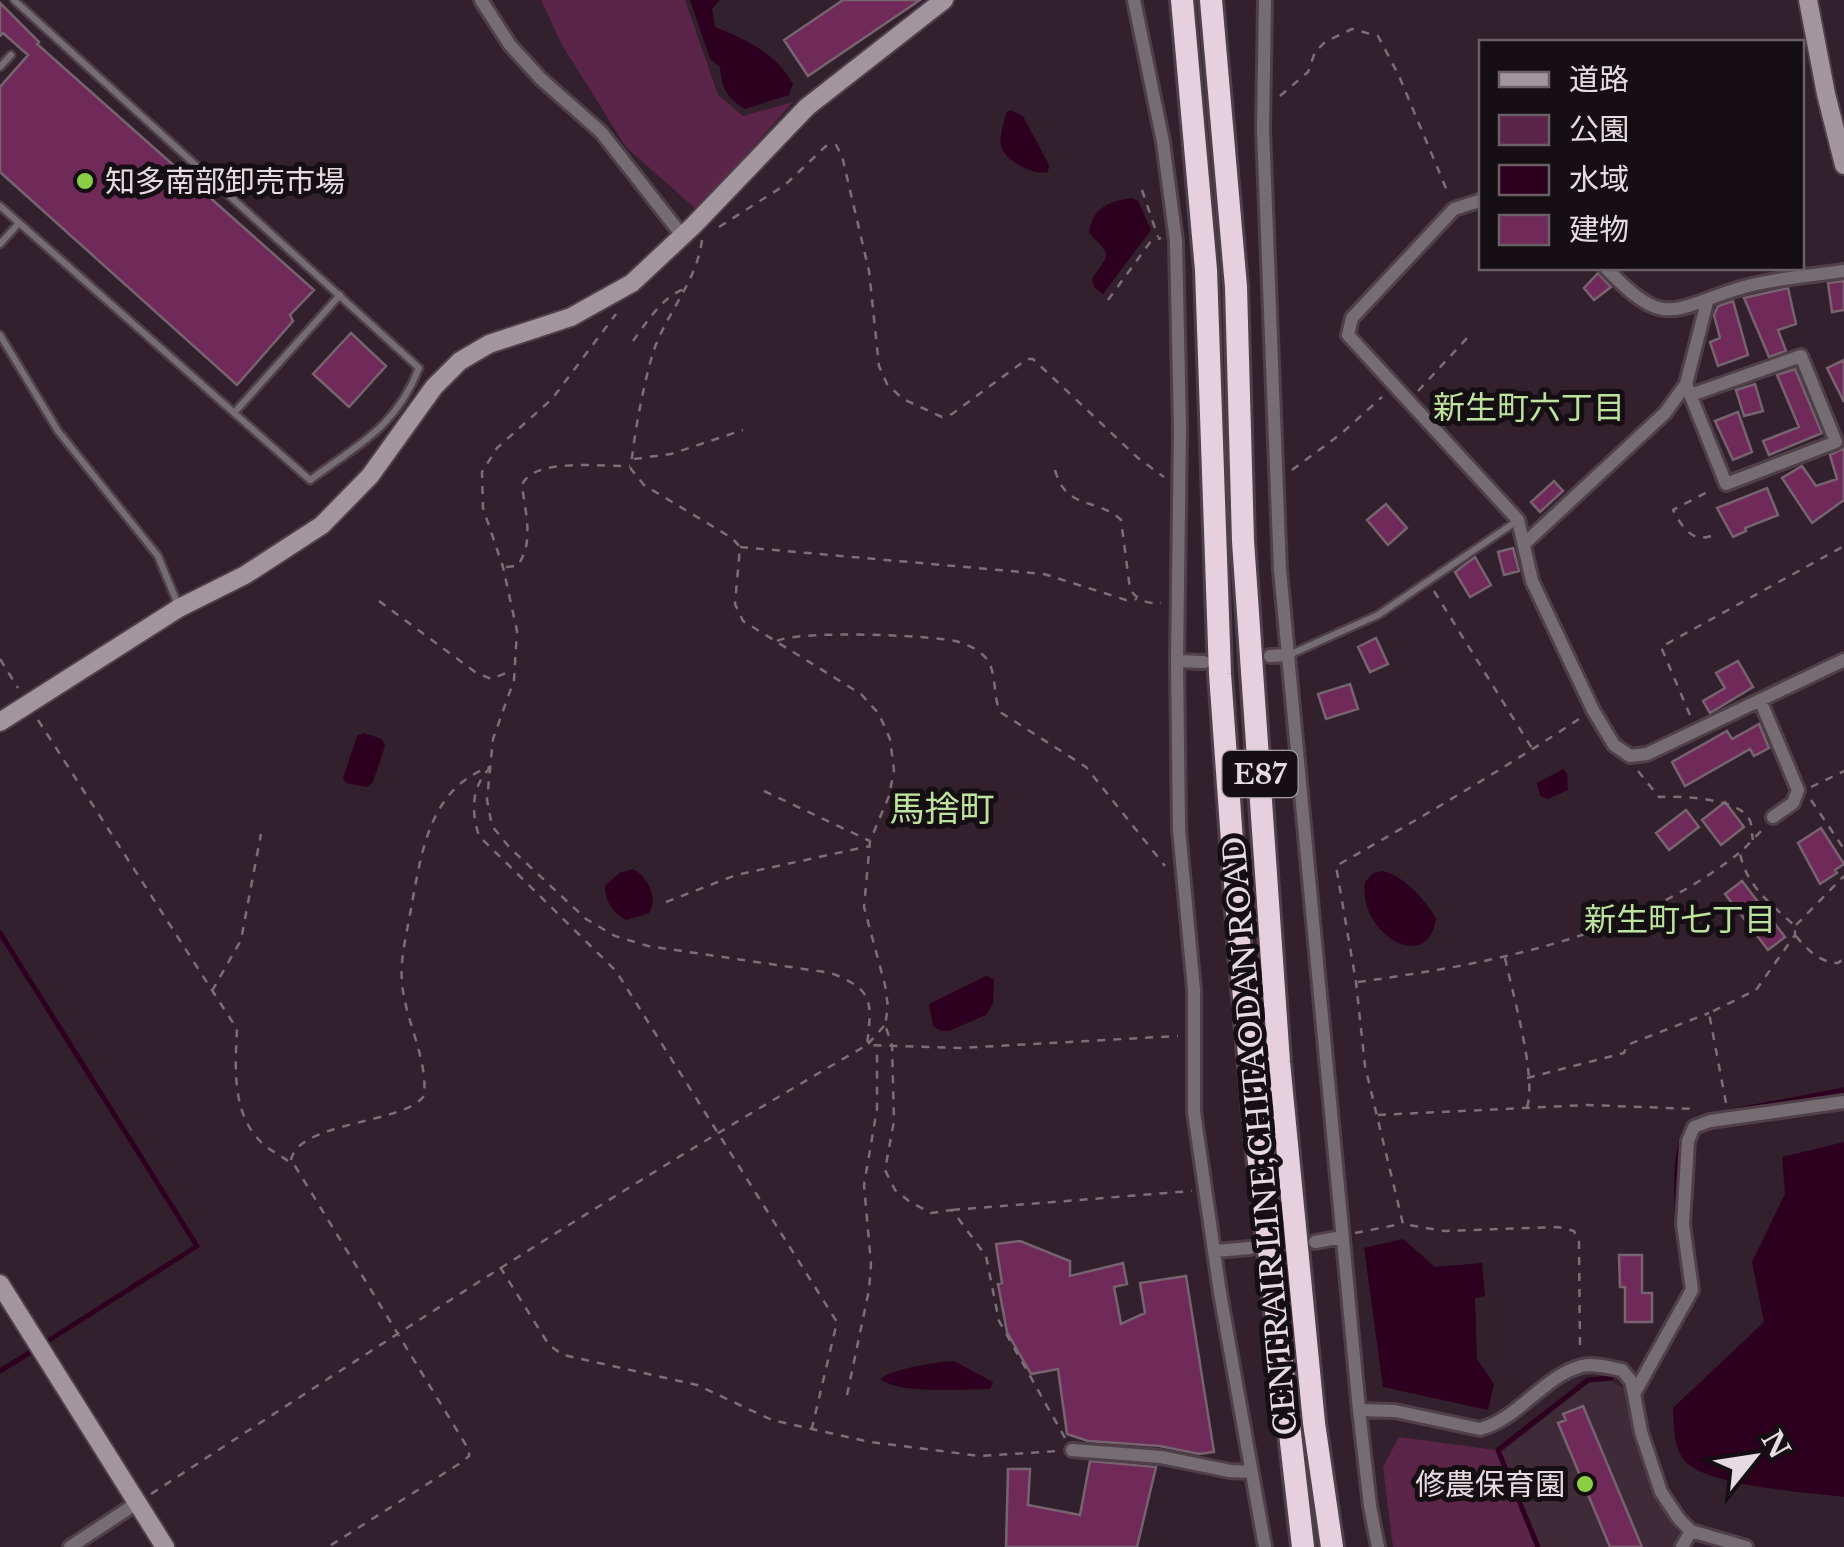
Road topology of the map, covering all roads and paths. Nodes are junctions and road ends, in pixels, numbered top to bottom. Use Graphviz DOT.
graph roads {
  1 [pos="14,0"];
  2 [pos="481,0"];
  3 [pos="944,0"];
  4 [pos="1134,0"];
  5 [pos="1182,0"];
  6 [pos="1211,0"];
  7 [pos="1265,0"];
  8 [pos="1808,0"];
  9 [pos="11,55"];
  10 [pos="0,67"];
  11 [pos="1263,108"];
  12 [pos="1844,165"];
  13 [pos="1142,190"];
  14 [pos="1479,201"];
  15 [pos="0,206"];
  16 [pos="1454,208"];
  17 [pos="19,222"];
  18 [pos="691,231"];
  19 [pos="1158,238"];
  20 [pos="1176,241"];
  21 [pos="0,244"];
  22 [pos="1608,270"];
  23 [pos="1844,271"];
  24 [pos="632,283"];
  25 [pos="687,288"];
  26 [pos="340,294"];
  27 [pos="1108,300"];
  28 [pos="1708,302"];
  29 [pos="0,335"];
  30 [pos="1468,337"];
  31 [pos="633,341"];
  32 [pos="1395,386"];
  33 [pos="1688,390"];
  34 [pos="1408,401"];
  35 [pos="234,414"];
  36 [pos="744,430"];
  37 [pos="1840,440"];
  38 [pos="632,459"];
  39 [pos="632,466"];
  40 [pos="1055,470"];
  41 [pos="1276,474"];
  42 [pos="1180,484"];
  43 [pos="1726,484"];
  44 [pos="1518,520"];
  45 [pos="1710,536"];
  46 [pos="1524,544"];
  47 [pos="1844,546"];
  48 [pos="740,547"];
  49 [pos="503,566"];
  50 [pos="1428,581"];
  51 [pos="1136,599"];
  52 [pos="379,602"];
  53 [pos="1178,602"];
  54 [pos="180,608"];
  55 [pos="776,641"];
  56 [pos="1289,655"];
  57 [pos="1270,656"];
  58 [pos="0,659"];
  59 [pos="1844,660"];
  60 [pos="1176,661"];
  61 [pos="1204,662"];
  62 [pos="514,670"];
  63 [pos="1760,700"];
  64 [pos="28,704"];
  65 [pos="1593,710"];
  66 [pos="0,722"];
  67 [pos="1697,730"];
  68 [pos="1532,750"];
  69 [pos="1634,755"];
  70 [pos="491,766"];
  71 [pos="1844,772"];
  72 [pos="764,791"];
  73 [pos="1773,817"];
  74 [pos="262,834"];
  75 [pos="1753,840"];
  76 [pos="870,844"];
  77 [pos="1844,849"];
  78 [pos="1740,852"];
  79 [pos="1183,872"];
  80 [pos="1844,876"];
  81 [pos="666,902"];
  82 [pos="1795,926"];
  83 [pos="1795,934"];
  84 [pos="1504,956"];
  85 [pos="1844,958"];
  86 [pos="1356,982"];
  87 [pos="212,991"];
  88 [pos="1709,1013"];
  89 [pos="885,1024"];
  90 [pos="1196,1036"];
  91 [pos="867,1045"];
  92 [pos="877,1045"];
  93 [pos="892,1045"];
  94 [pos="1528,1078"];
  95 [pos="1844,1102"];
  96 [pos="1527,1108"];
  97 [pos="1716,1108"];
  98 [pos="1701,1109"];
  99 [pos="1377,1116"];
  100 [pos="717,1132"];
  101 [pos="292,1164"];
  102 [pos="1204,1190"];
  103 [pos="952,1210"];
  104 [pos="1402,1224"];
  105 [pos="1342,1237"];
  106 [pos="1315,1242"];
  107 [pos="1250,1248"];
  108 [pos="1216,1251"];
  109 [pos="500,1267"];
  110 [pos="0,1284"];
  111 [pos="397,1333"];
  112 [pos="1584,1366"];
  113 [pos="846,1394"];
  114 [pos="1634,1394"];
  115 [pos="1359,1410"];
  116 [pos="812,1430"];
  117 [pos="1072,1450"];
  118 [pos="1252,1472"];
  119 [pos="137,1503"];
  120 [pos="1691,1531"];
  121 [pos="70,1547"];
  122 [pos="165,1547"];
  123 [pos="328,1547"];
  124 [pos="1265,1547"];
  125 [pos="1303,1547"];
  126 [pos="1332,1547"];
  127 [pos="1378,1547"];
  128 [pos="1682,1547"];
  129 [pos="1746,1547"];
  1 -- 26 [label="lane"];
  2 -- 18 [label="street"];
  3 -- 18 [label="street"];
  4 -- 20 [label="street"];
  5 -- 125 [label="highway, CENTRAIR LINE;CHITAODAN ROAD / E87"];
  6 -- 126 [label="highway, CENTRAIR LINE;CHITAODAN ROAD / E87"];
  7 -- 11 [label="street"];
  8 -- 12 [label="street"];
  9 -- 10 [label="lane"];
  11 -- 16 [label="path"];
  11 -- 41 [label="street"];
  13 -- 19 [label="path"];
  14 -- 16 [label="street"];
  15 -- 17 [label="lane"];
  16 -- 32 [label="street"];
  17 -- 21 [label="lane"];
  17 -- 35 [label="lane"];
  18 -- 24 [label="street"];
  18 -- 25 [label="path"];
  18 -- 42 [label="path"];
  19 -- 20 [label="path"];
  19 -- 27 [label="path"];
  20 -- 42 [label="street"];
  22 -- 28 [label="street"];
  23 -- 28 [label="street"];
  24 -- 49 [label="path"];
  24 -- 54 [label="street"];
  25 -- 31 [label="path"];
  25 -- 38 [label="path"];
  26 -- 35 [label="lane"];
  26 -- 35 [label="lane"];
  28 -- 33 [label="street"];
  29 -- 54 [label="lane"];
  30 -- 34 [label="path"];
  32 -- 34 [label="street"];
  32 -- 41 [label="path"];
  33 -- 37 [label="street"];
  33 -- 43 [label="street"];
  33 -- 46 [label="street"];
  34 -- 44 [label="street"];
  36 -- 38 [label="path"];
  37 -- 43 [label="street"];
  38 -- 39 [label="path"];
  39 -- 48 [label="path"];
  39 -- 49 [label="path"];
  40 -- 51 [label="path"];
  41 -- 56 [label="street"];
  42 -- 53 [label="street"];
  43 -- 45 [label="path"];
  44 -- 46 [label="street"];
  44 -- 50 [label="lane"];
  46 -- 65 [label="street"];
  47 -- 67 [label="path"];
  48 -- 51 [label="path"];
  48 -- 55 [label="path"];
  49 -- 62 [label="path"];
  50 -- 56 [label="lane"];
  50 -- 68 [label="path"];
  51 -- 53 [label="path"];
  52 -- 62 [label="path"];
  53 -- 60 [label="street"];
  54 -- 64 [label="street"];
  55 -- 76 [label="path"];
  55 -- 79 [label="path"];
  56 -- 57 [label="street"];
  56 -- 105 [label="street"];
  58 -- 64 [label="path"];
  59 -- 63 [label="street"];
  60 -- 61 [label="street"];
  60 -- 79 [label="street"];
  62 -- 70 [label="path"];
  63 -- 67 [label="street"];
  63 -- 73 [label="street"];
  64 -- 66 [label="street"];
  64 -- 87 [label="path"];
  65 -- 68 [label="path"];
  65 -- 69 [label="street"];
  67 -- 69 [label="street"];
  68 -- 86 [label="path"];
  69 -- 75 [label="path"];
  70 -- 91 [label="path"];
  70 -- 100 [label="path"];
  70 -- 101 [label="path"];
  71 -- 77 [label="path"];
  72 -- 76 [label="path"];
  73 -- 75 [label="path"];
  74 -- 87 [label="path"];
  75 -- 78 [label="path"];
  76 -- 81 [label="path"];
  76 -- 89 [label="path"];
  78 -- 82 [label="path"];
  78 -- 84 [label="path"];
  79 -- 90 [label="street"];
  80 -- 82 [label="path"];
  82 -- 83 [label="path"];
  83 -- 85 [label="path"];
  83 -- 88 [label="path"];
  84 -- 86 [label="path"];
  84 -- 94 [label="path"];
  86 -- 99 [label="path"];
  87 -- 101 [label="path"];
  88 -- 94 [label="path"];
  88 -- 97 [label="path"];
  89 -- 91 [label="path"];
  89 -- 93 [label="path"];
  90 -- 93 [label="path"];
  90 -- 102 [label="street"];
  91 -- 92 [label="path"];
  91 -- 100 [label="path"];
  92 -- 93 [label="path"];
  92 -- 113 [label="path"];
  93 -- 103 [label="path"];
  94 -- 96 [label="path"];
  95 -- 114 [label="street"];
  96 -- 98 [label="path"];
  96 -- 99 [label="path"];
  99 -- 104 [label="path"];
  100 -- 109 [label="path"];
  100 -- 116 [label="path"];
  101 -- 111 [label="path"];
  102 -- 103 [label="path"];
  102 -- 108 [label="street"];
  103 -- 117 [label="path"];
  104 -- 105 [label="path"];
  104 -- 112 [label="path"];
  105 -- 106 [label="street"];
  105 -- 115 [label="street"];
  107 -- 108 [label="street"];
  108 -- 118 [label="street"];
  109 -- 111 [label="path"];
  109 -- 116 [label="path"];
  110 -- 119 [label="street"];
  111 -- 119 [label="path"];
  111 -- 123 [label="path"];
  112 -- 114 [label="street"];
  112 -- 115 [label="street"];
  114 -- 120 [label="street"];
  115 -- 127 [label="street"];
  116 -- 117 [label="path"];
  117 -- 118 [label="street"];
  118 -- 124 [label="street"];
  119 -- 121 [label="street"];
  119 -- 122 [label="street"];
  120 -- 128 [label="street"];
  120 -- 129 [label="street"];
}
